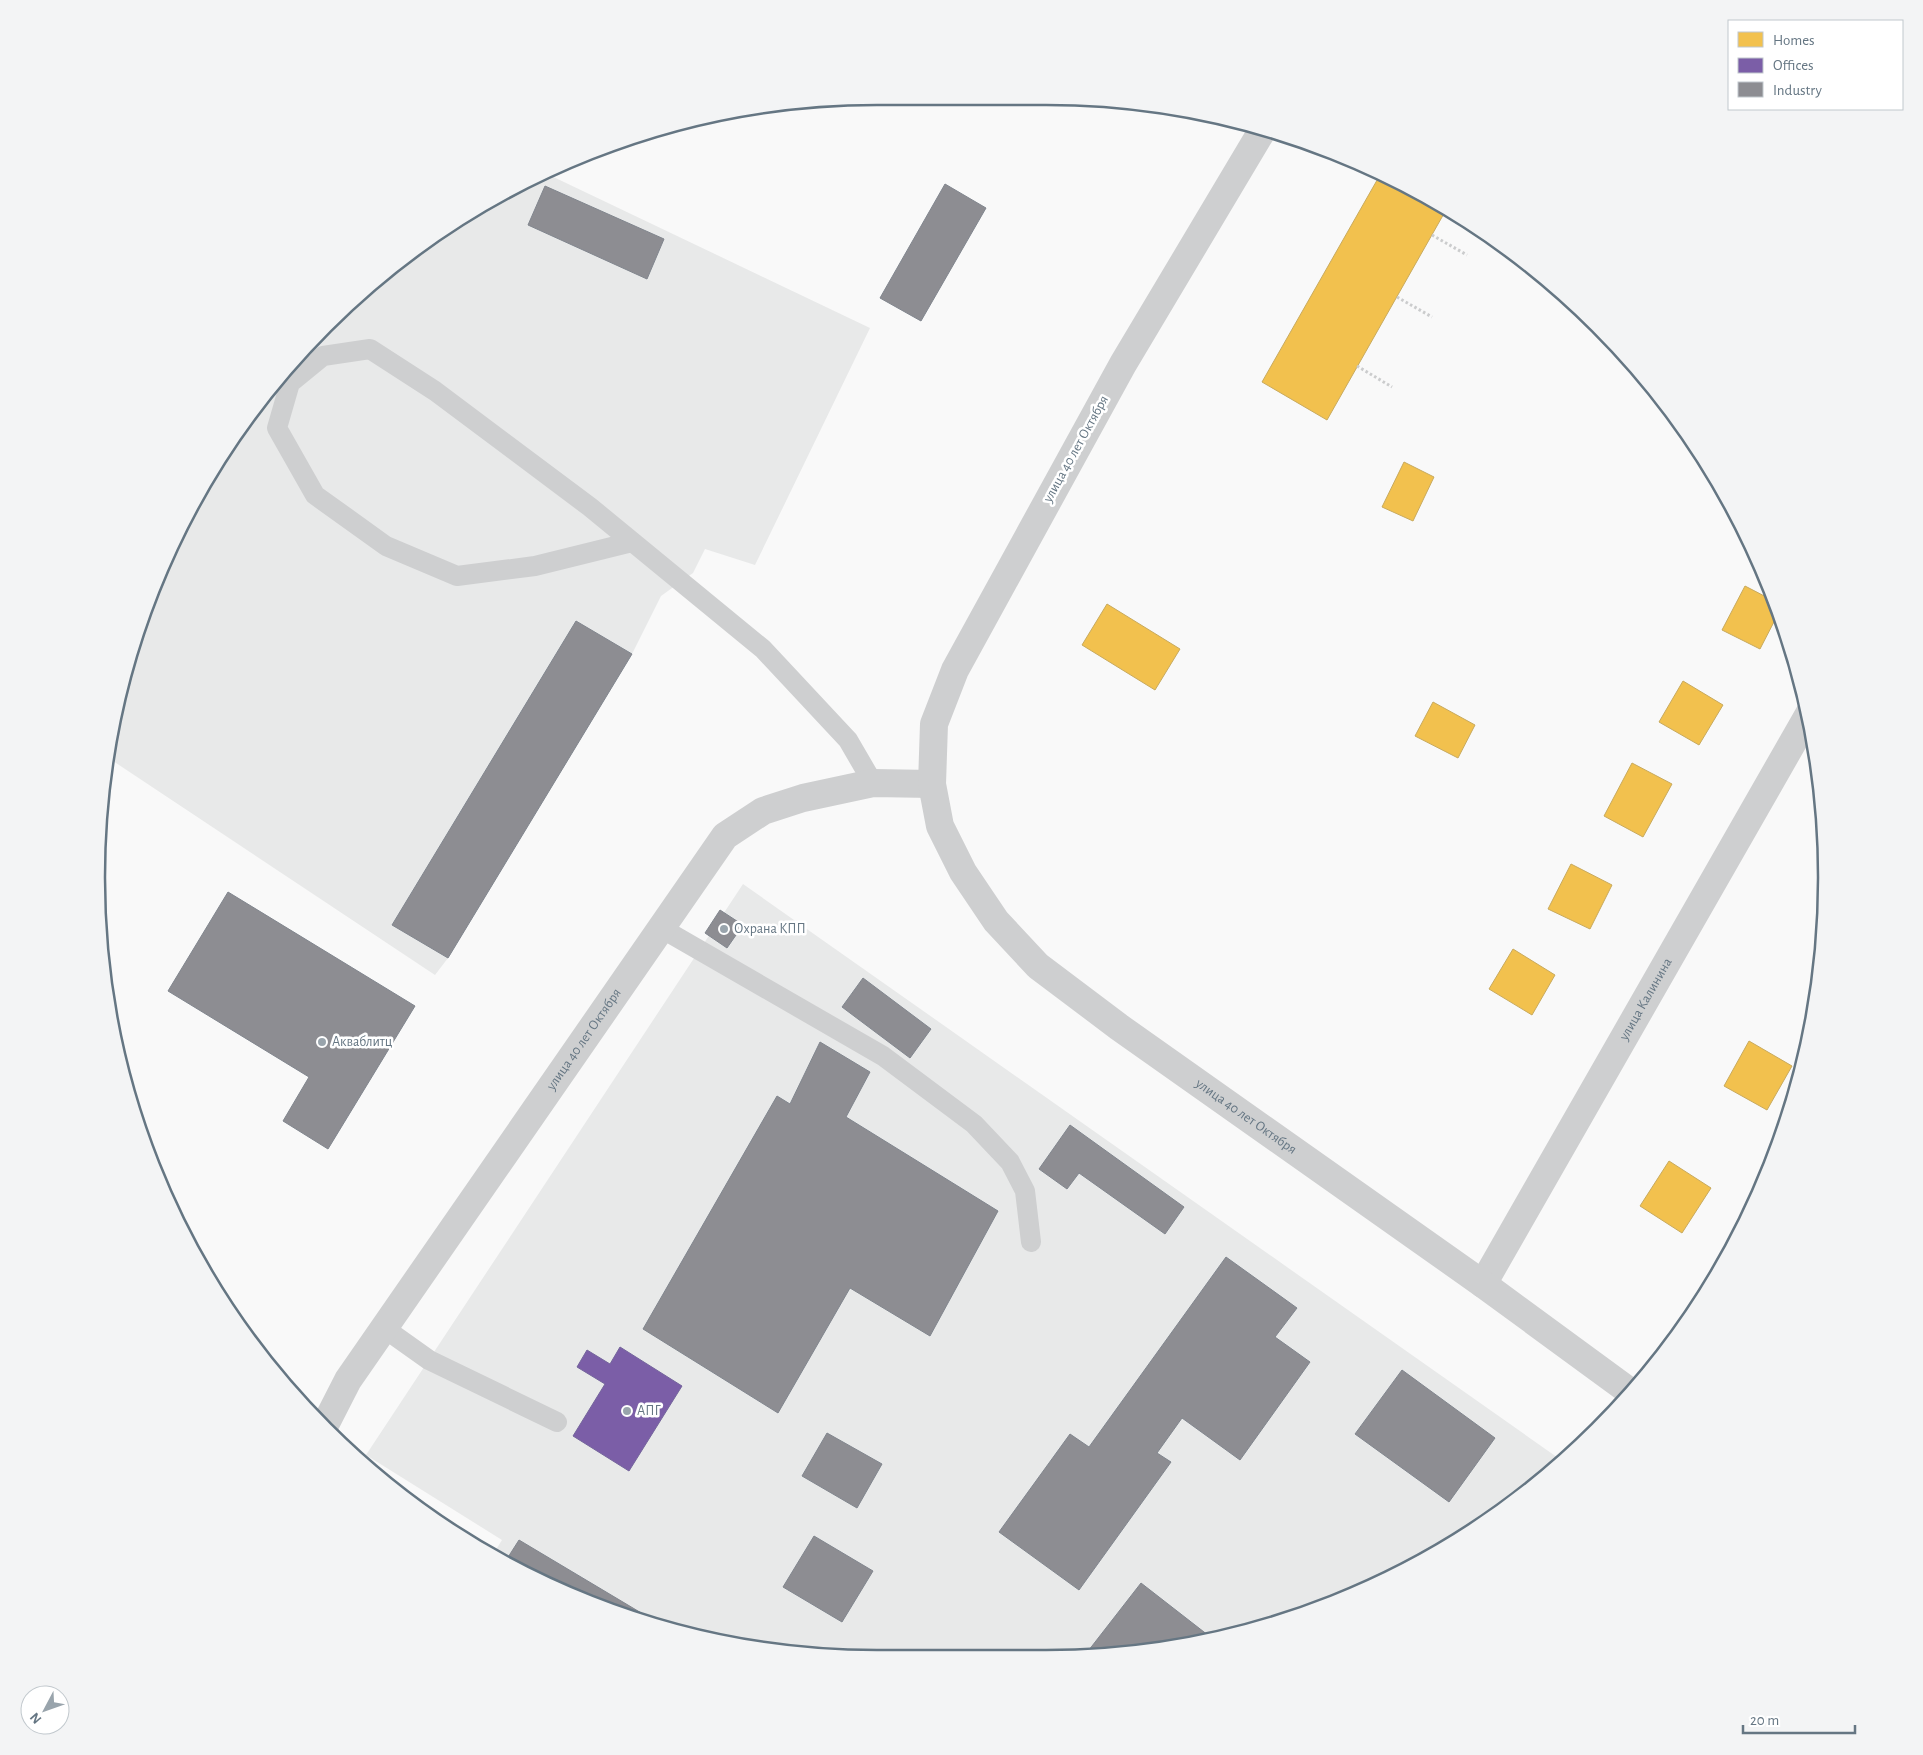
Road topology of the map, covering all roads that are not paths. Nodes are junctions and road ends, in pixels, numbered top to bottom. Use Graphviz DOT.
graph roads {
  1 [pos="1259,135"];
  2 [pos="632,542"];
  3 [pos="1802,724"];
  4 [pos="873,783"];
  5 [pos="932,784"];
  6 [pos="661,928"];
  7 [pos="1031,1242"];
  8 [pos="1483,1284"];
  9 [pos="384,1328"];
  10 [pos="1625,1388"];
  11 [pos="327,1420"];
  12 [pos="557,1422"];
  1 -- 5 [label="street, улица 40 лет Октября"];
  2 -- 2 [label="lane"];
  2 -- 4 [label="lane"];
  3 -- 8 [label="street, улица Калинина"];
  4 -- 5 [label="street, улица 40 лет Октября"];
  4 -- 6 [label="street, улица 40 лет Октября"];
  5 -- 8 [label="street, улица 40 лет Октября"];
  6 -- 7 [label="lane"];
  6 -- 9 [label="street, улица 40 лет Октября"];
  8 -- 10 [label="street, улица 40 лет Октября"];
  9 -- 11 [label="street, улица 40 лет Октября"];
  9 -- 12 [label="lane"];
}
